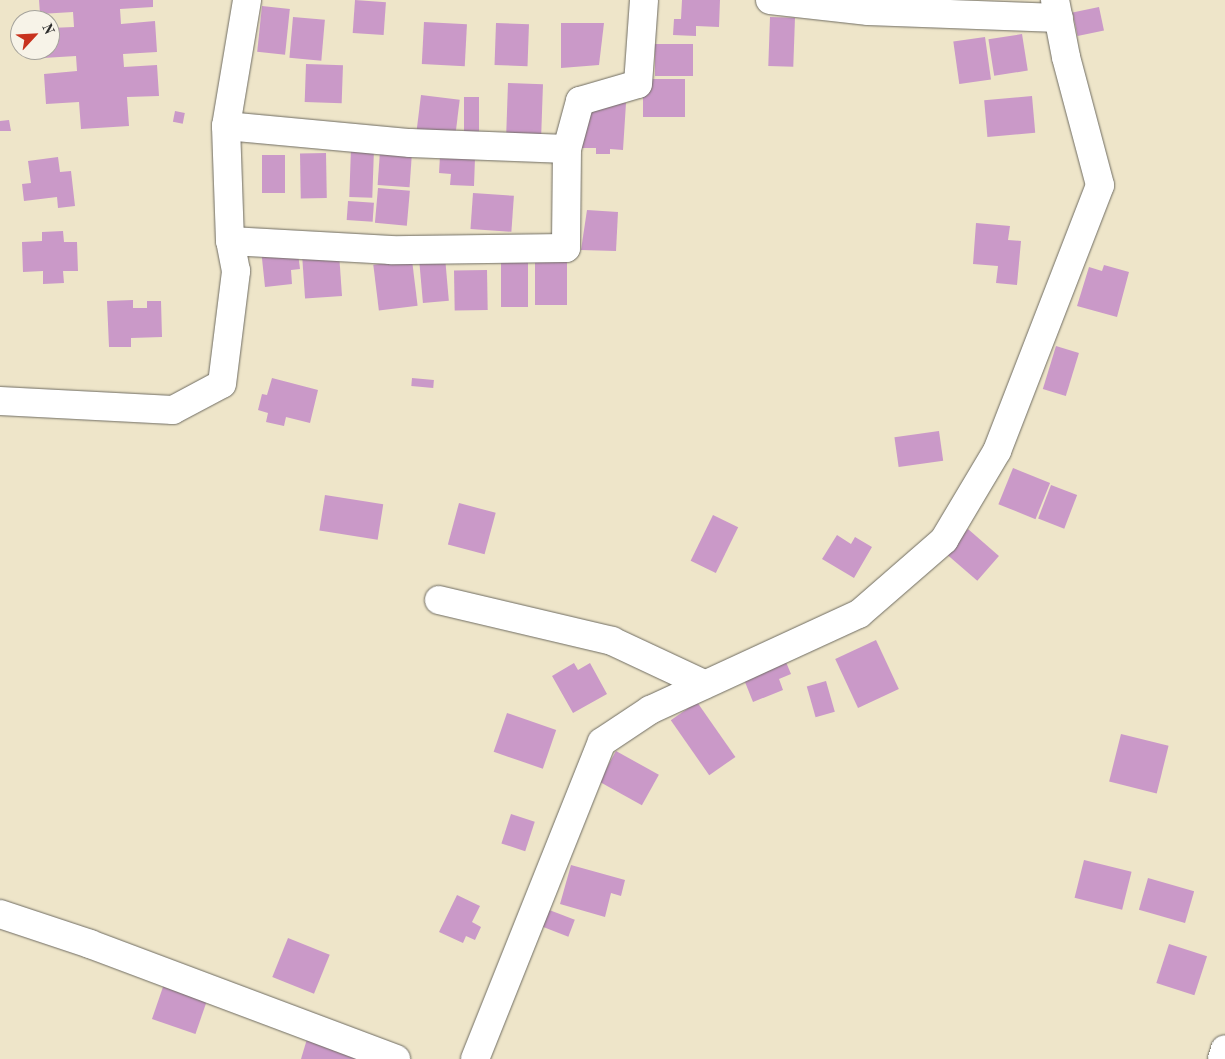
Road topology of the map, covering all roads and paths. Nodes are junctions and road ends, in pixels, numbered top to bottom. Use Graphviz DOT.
graph roads {
  1 [pos="248,0"];
  2 [pos="644,0"];
  3 [pos="770,0"];
  4 [pos="1057,9"];
  5 [pos="226,126"];
  6 [pos="567,149"];
  7 [pos="230,240"];
  8 [pos="0,402"];
  9 [pos="439,600"];
  10 [pos="704,684"];
  11 [pos="0,914"];
  12 [pos="1225,1049"];
  13 [pos="396,1059"];
  14 [pos="475,1059"];
  15 [pos="1222,1059"];
  1 -- 5 [label="street"];
  2 -- 6 [label="street"];
  3 -- 4 [label="street"];
  4 -- 10 [label="street"];
  5 -- 6 [label="street"];
  5 -- 7 [label="street"];
  6 -- 7 [label="street"];
  7 -- 8 [label="street"];
  9 -- 10 [label="street"];
  10 -- 14 [label="street"];
  11 -- 13 [label="street"];
  12 -- 15 [label="street"];
}
